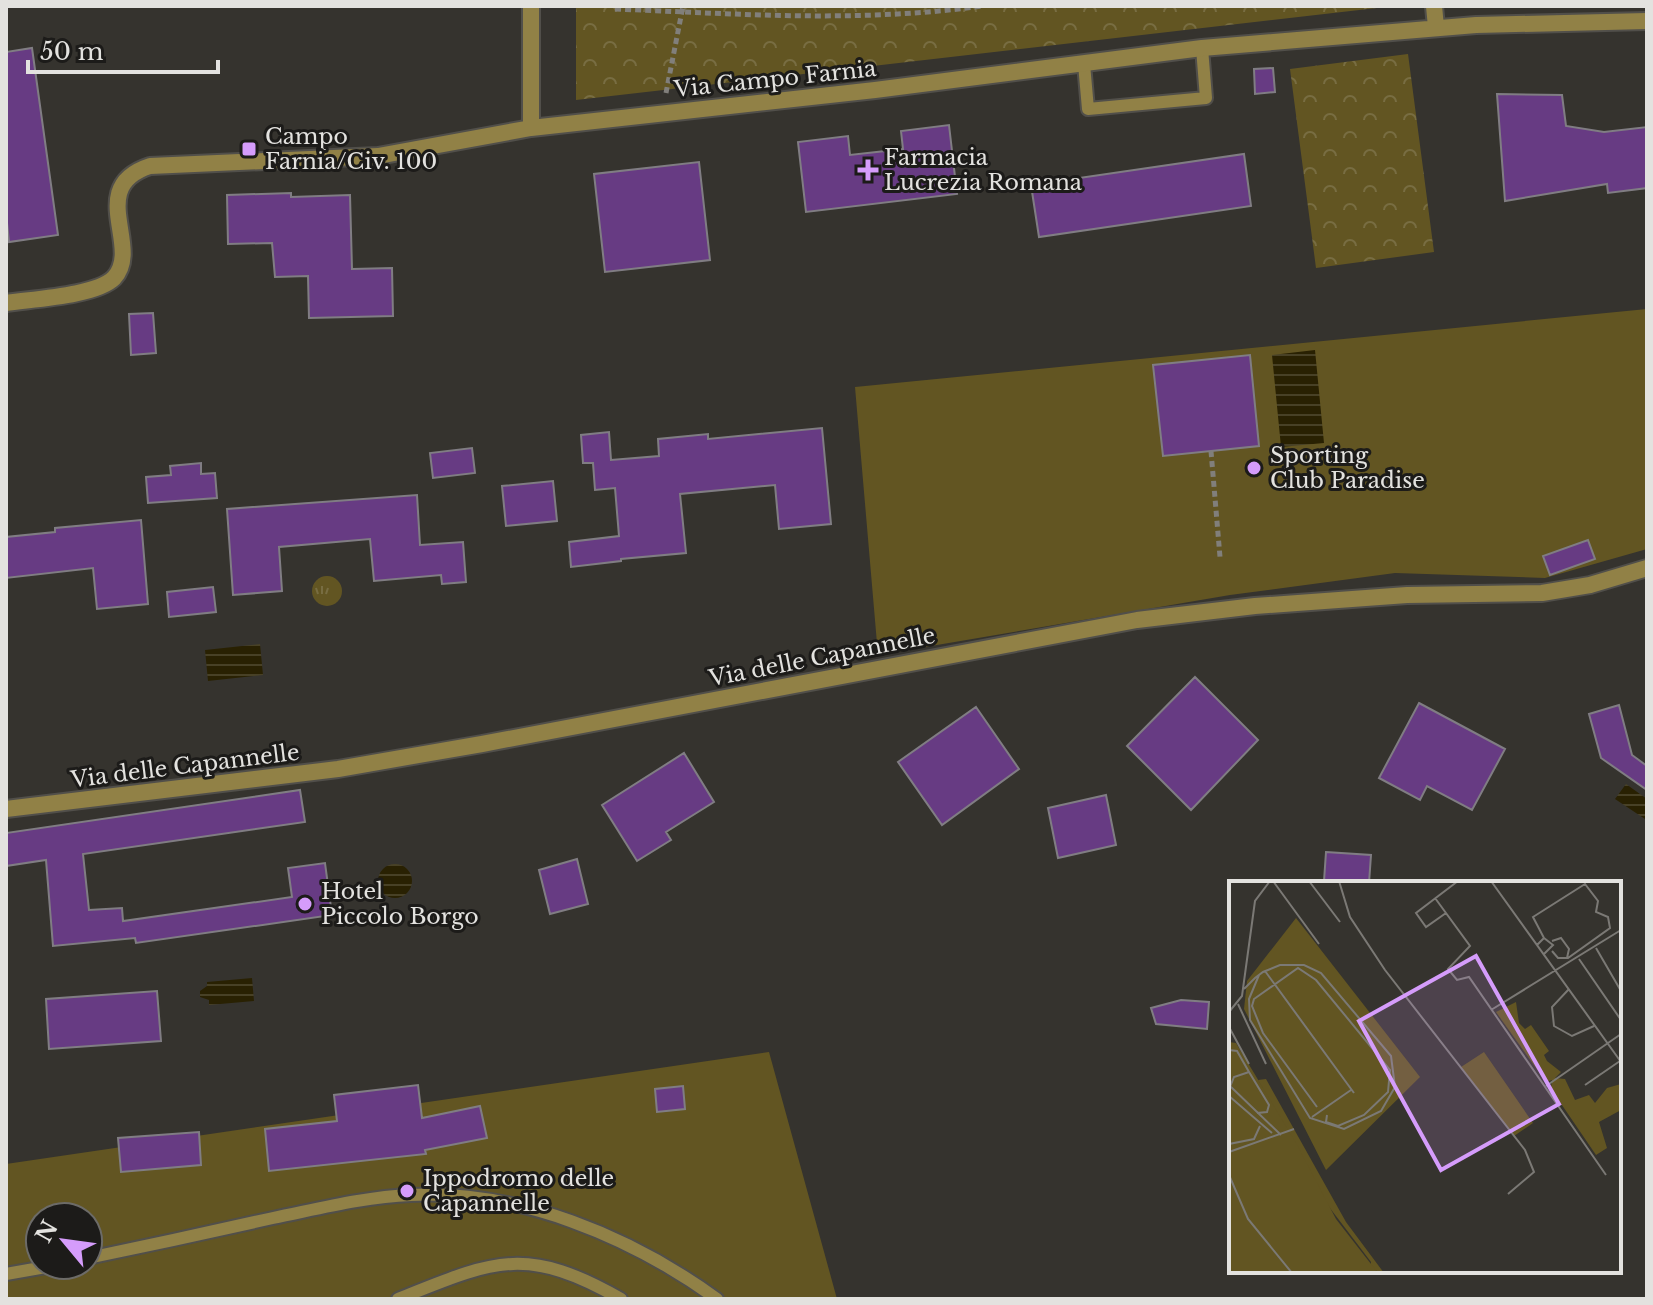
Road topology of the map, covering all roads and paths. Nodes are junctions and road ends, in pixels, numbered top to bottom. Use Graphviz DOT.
graph roads {
  1 [pos="531,6"];
  2 [pos="983,6"];
  3 [pos="1434,6"];
  4 [pos="615,9"];
  5 [pos="682,9"];
  6 [pos="1647,21"];
  7 [pos="1436,27"];
  8 [pos="1202,48"];
  9 [pos="1084,64"];
  10 [pos="662,114"];
  11 [pos="531,128"];
  12 [pos="6,303"];
  13 [pos="1211,451"];
  14 [pos="1220,557"];
  15 [pos="1647,568"];
  16 [pos="6,809"];
  17 [pos="104,1255"];
  18 [pos="398,1299"];
  19 [pos="621,1299"];
  20 [pos="717,1299"];
  1 -- 11 [label="street"];
  2 -- 5 [label="path"];
  3 -- 7 [label="street"];
  4 -- 5 [label="path"];
  5 -- 10 [label="path"];
  6 -- 7 [label="street, Via Campo Farnia"];
  7 -- 8 [label="street, Via Campo Farnia"];
  8 -- 9 [label="street, Via Campo Farnia"];
  8 -- 9 [label="lane"];
  9 -- 10 [label="street, Via Campo Farnia"];
  10 -- 11 [label="street, Via Campo Farnia"];
  11 -- 12 [label="street, Via Campo Farnia"];
  13 -- 14 [label="path"];
  15 -- 16 [label="street, Via delle Capannelle"];
  17 -- 20 [label="lane"];
  18 -- 19 [label="lane"];
}
